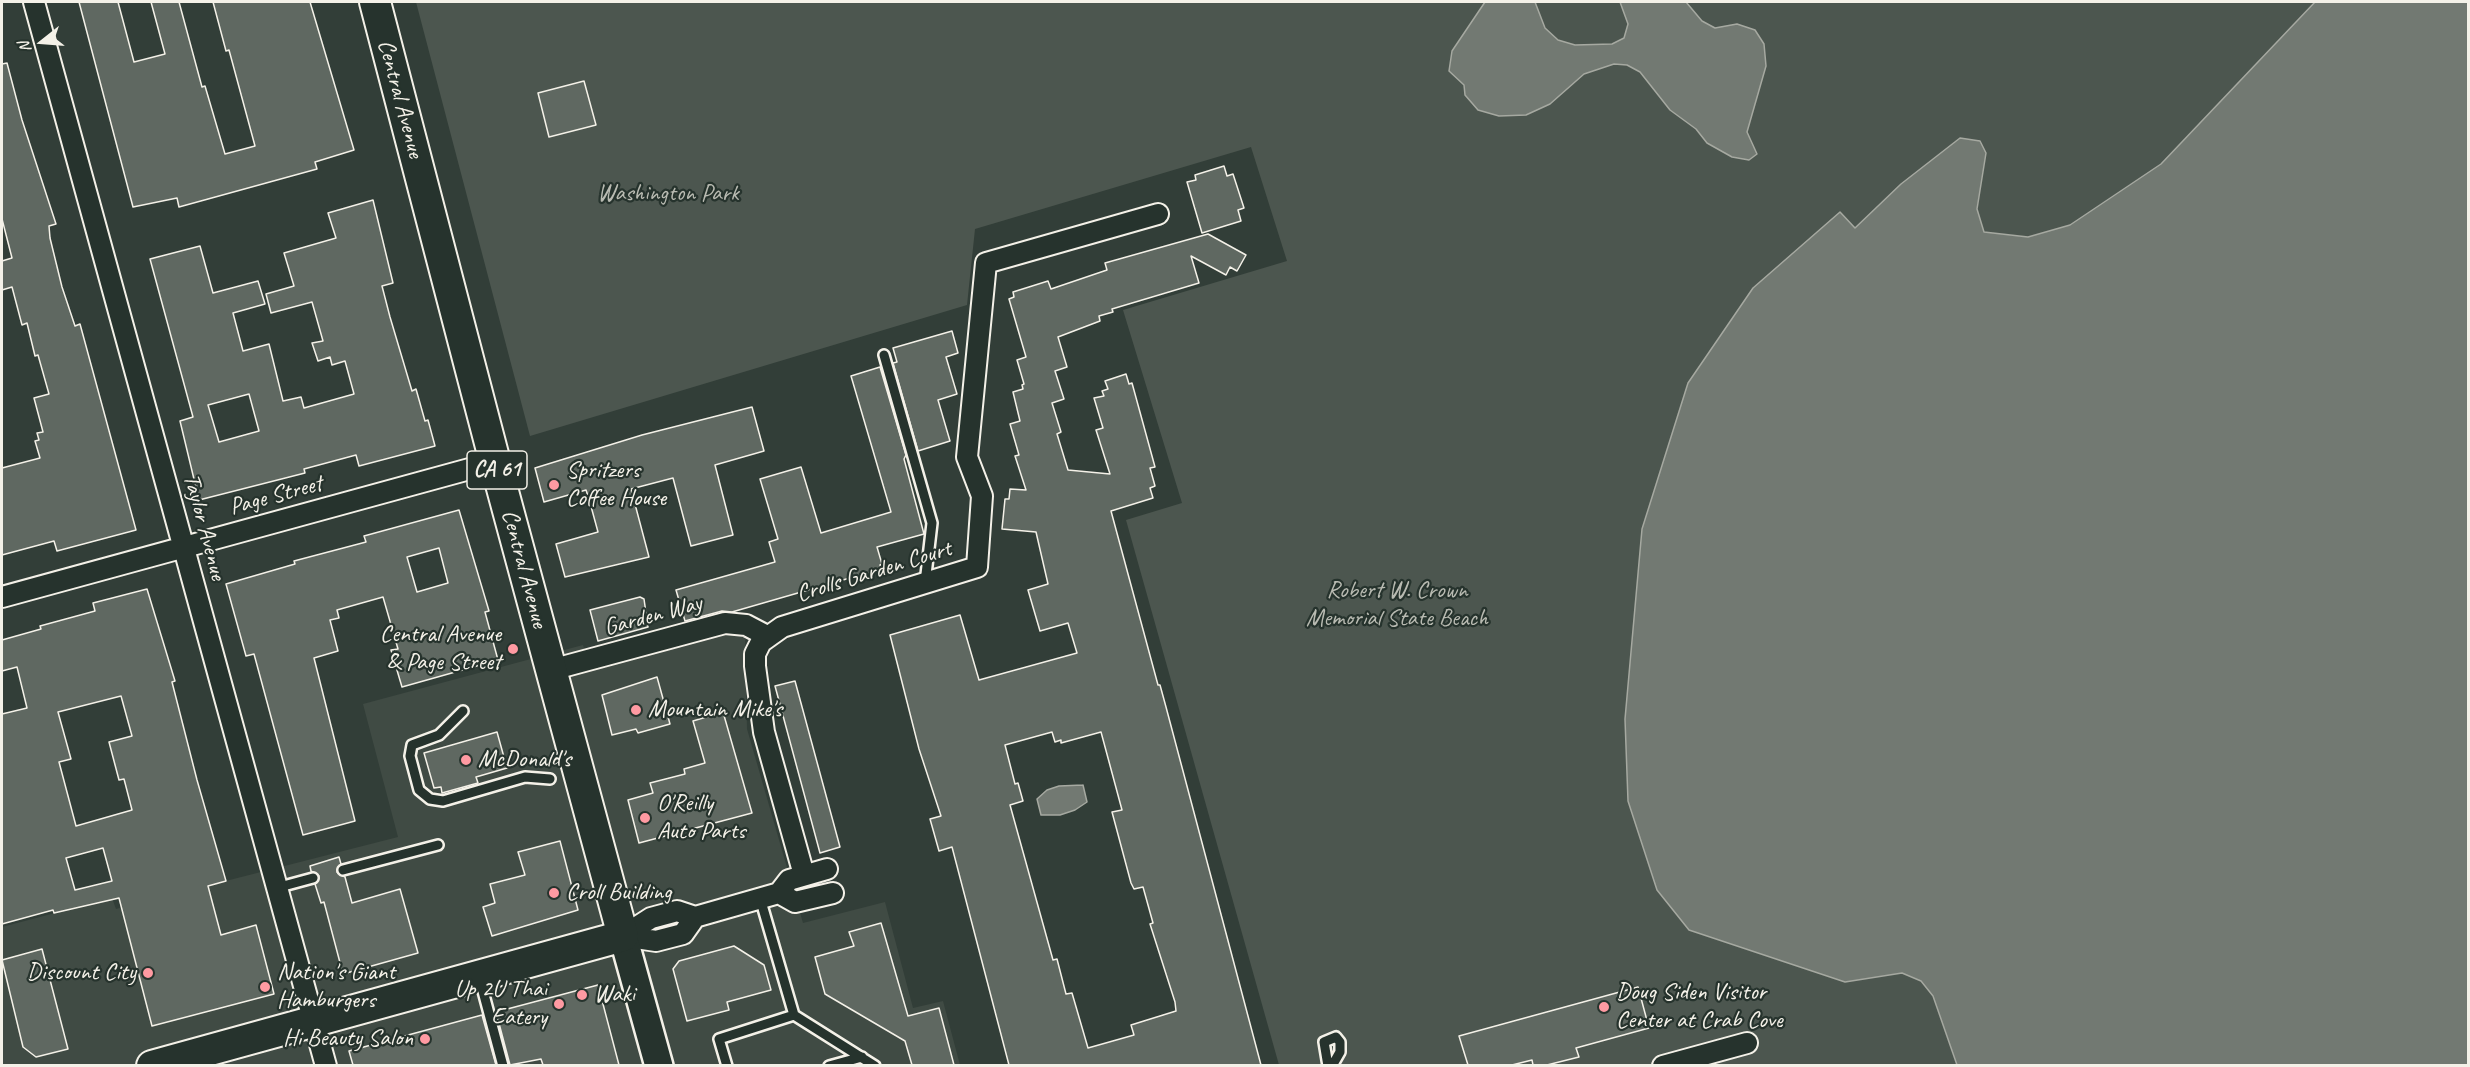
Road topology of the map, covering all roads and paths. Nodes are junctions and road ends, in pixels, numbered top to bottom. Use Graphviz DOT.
graph roads {
  1 [pos="34,2"];
  2 [pos="375,2"];
  3 [pos="1158,214"];
  4 [pos="884,356"];
  5 [pos="495,462"];
  6 [pos="183,547"];
  7 [pos="925,583"];
  8 [pos="2,597"];
  9 [pos="766,636"];
  10 [pos="551,670"];
  11 [pos="463,711"];
  12 [pos="550,779"];
  13 [pos="438,844"];
  14 [pos="827,869"];
  15 [pos="343,870"];
  16 [pos="804,875"];
  17 [pos="313,878"];
  18 [pos="276,888"];
  19 [pos="833,893"];
  20 [pos="770,896"];
  21 [pos="624,936"];
  22 [pos="479,977"];
  23 [pos="794,1015"];
  24 [pos="312,1021"];
  25 [pos="1747,1042"];
  26 [pos="862,1057"];
  27 [pos="1702,1060"];
  28 [pos="152,1065"];
  29 [pos="326,1065"];
  30 [pos="504,1065"];
  31 [pos="660,1065"];
  32 [pos="727,1065"];
  33 [pos="829,1065"];
  34 [pos="875,1065"];
  35 [pos="1663,1065"];
  1 -- 6 [label="street, Taylor Avenue"];
  2 -- 5 [label="main road, Central Avenue / CA 61"];
  3 -- 7 [label="street, Crolls Garden Court"];
  4 -- 7 [label="lane"];
  5 -- 6 [label="street, Page Street"];
  5 -- 10 [label="main road, Central Avenue / CA 61"];
  6 -- 8 [label="street, Page Street"];
  6 -- 18 [label="street, Taylor Avenue"];
  7 -- 9 [label="street, Crolls Garden Court"];
  9 -- 10 [label="street, Garden Way"];
  9 -- 16 [label="street"];
  10 -- 21 [label="main road, Central Avenue / CA 61"];
  11 -- 12 [label="lane"];
  13 -- 15 [label="lane"];
  14 -- 16 [label="street"];
  16 -- 20 [label="street"];
  17 -- 18 [label="lane"];
  18 -- 24 [label="street, Taylor Avenue"];
  19 -- 20 [label="street"];
  20 -- 21 [label="street"];
  20 -- 23 [label="lane"];
  21 -- 22 [label="main road"];
  21 -- 31 [label="street, Central Avenue"];
  22 -- 24 [label="main road"];
  22 -- 30 [label="lane"];
  23 -- 26 [label="lane"];
  23 -- 32 [label="lane"];
  24 -- 28 [label="main road"];
  24 -- 29 [label="street, Taylor Avenue"];
  25 -- 27 [label="street"];
  26 -- 33 [label="lane"];
  26 -- 34 [label="lane"];
  27 -- 35 [label="street"];
}
